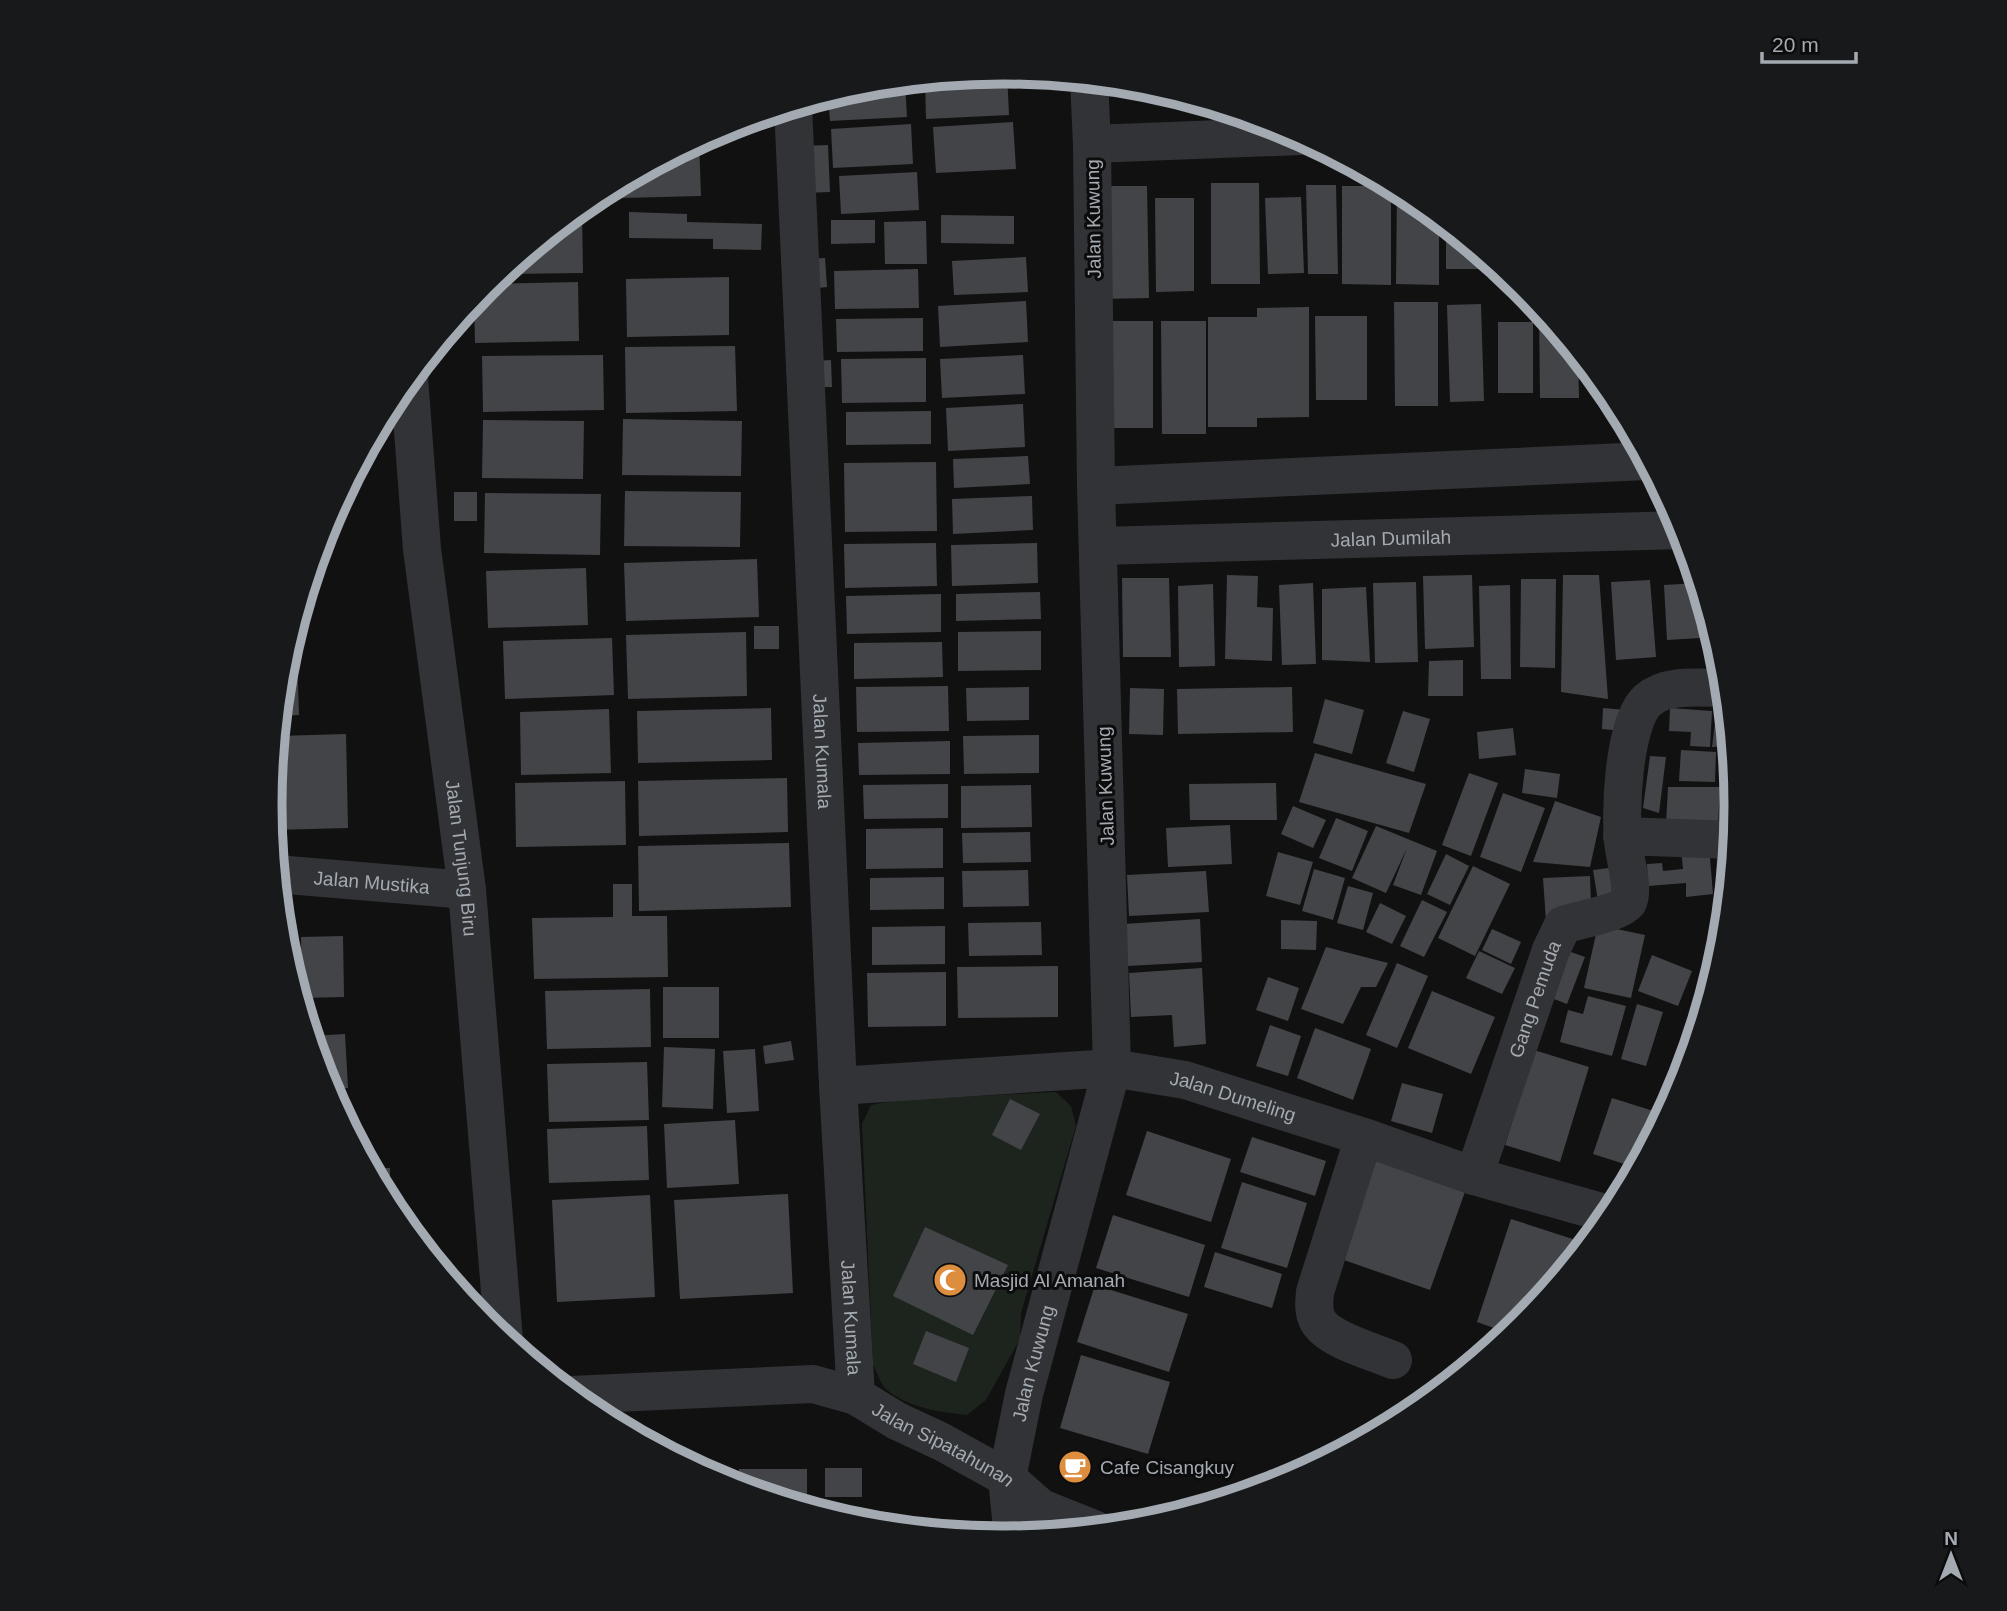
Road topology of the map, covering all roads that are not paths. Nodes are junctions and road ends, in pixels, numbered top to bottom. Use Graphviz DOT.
graph roads {
  1 [pos="1089,89"];
  2 [pos="793,116"];
  3 [pos="1275,137"];
  4 [pos="1092,144"];
  5 [pos="411,395"];
  6 [pos="1637,461"];
  7 [pos="1097,486"];
  8 [pos="1671,530"];
  9 [pos="1099,546"];
  10 [pos="1715,688"];
  11 [pos="1622,836"];
  12 [pos="1724,840"];
  13 [pos="286,875"];
  14 [pos="467,890"];
  15 [pos="1112,1068"];
  16 [pos="838,1086"];
  17 [pos="1364,1137"];
  18 [pos="1474,1176"];
  19 [pos="1599,1211"];
  20 [pos="503,1325"];
  21 [pos="1393,1360"];
  22 [pos="587,1394"];
  23 [pos="856,1396"];
  24 [pos="1007,1478"];
  25 [pos="1078,1523"];
  26 [pos="1012,1527"];
  1 -- 4 [label="street, Jalan Kuwung"];
  2 -- 16 [label="street, Jalan Kumala"];
  3 -- 4 [label="street"];
  4 -- 7 [label="street, Jalan Kuwung"];
  5 -- 14 [label="street, Jalan Tunjung Biru"];
  6 -- 7 [label="street"];
  7 -- 9 [label="street, Jalan Kuwung"];
  8 -- 9 [label="street, Jalan Dumilah"];
  9 -- 15 [label="street, Jalan Kuwung"];
  10 -- 11 [label="street, Gang Pemuda"];
  11 -- 12 [label="street"];
  11 -- 18 [label="street, Gang Pemuda"];
  13 -- 14 [label="street, Jalan Mustika"];
  14 -- 20 [label="street, Jalan Tunjung Biru"];
  15 -- 16 [label="street, Jalan Dumeling"];
  15 -- 17 [label="street, Jalan Dumeling"];
  15 -- 24 [label="street, Jalan Kuwung"];
  16 -- 23 [label="street, Jalan Kumala"];
  17 -- 18 [label="street, Jalan Dumeling"];
  17 -- 21 [label="street"];
  18 -- 19 [label="street, Jalan Dumeling"];
  22 -- 23 [label="street, Jalan Sipatahunan"];
  23 -- 24 [label="street, Jalan Sipatahunan"];
  24 -- 25 [label="street, Jalan Sipatahunan"];
  24 -- 26 [label="street, Jalan Kuwung"];
}
